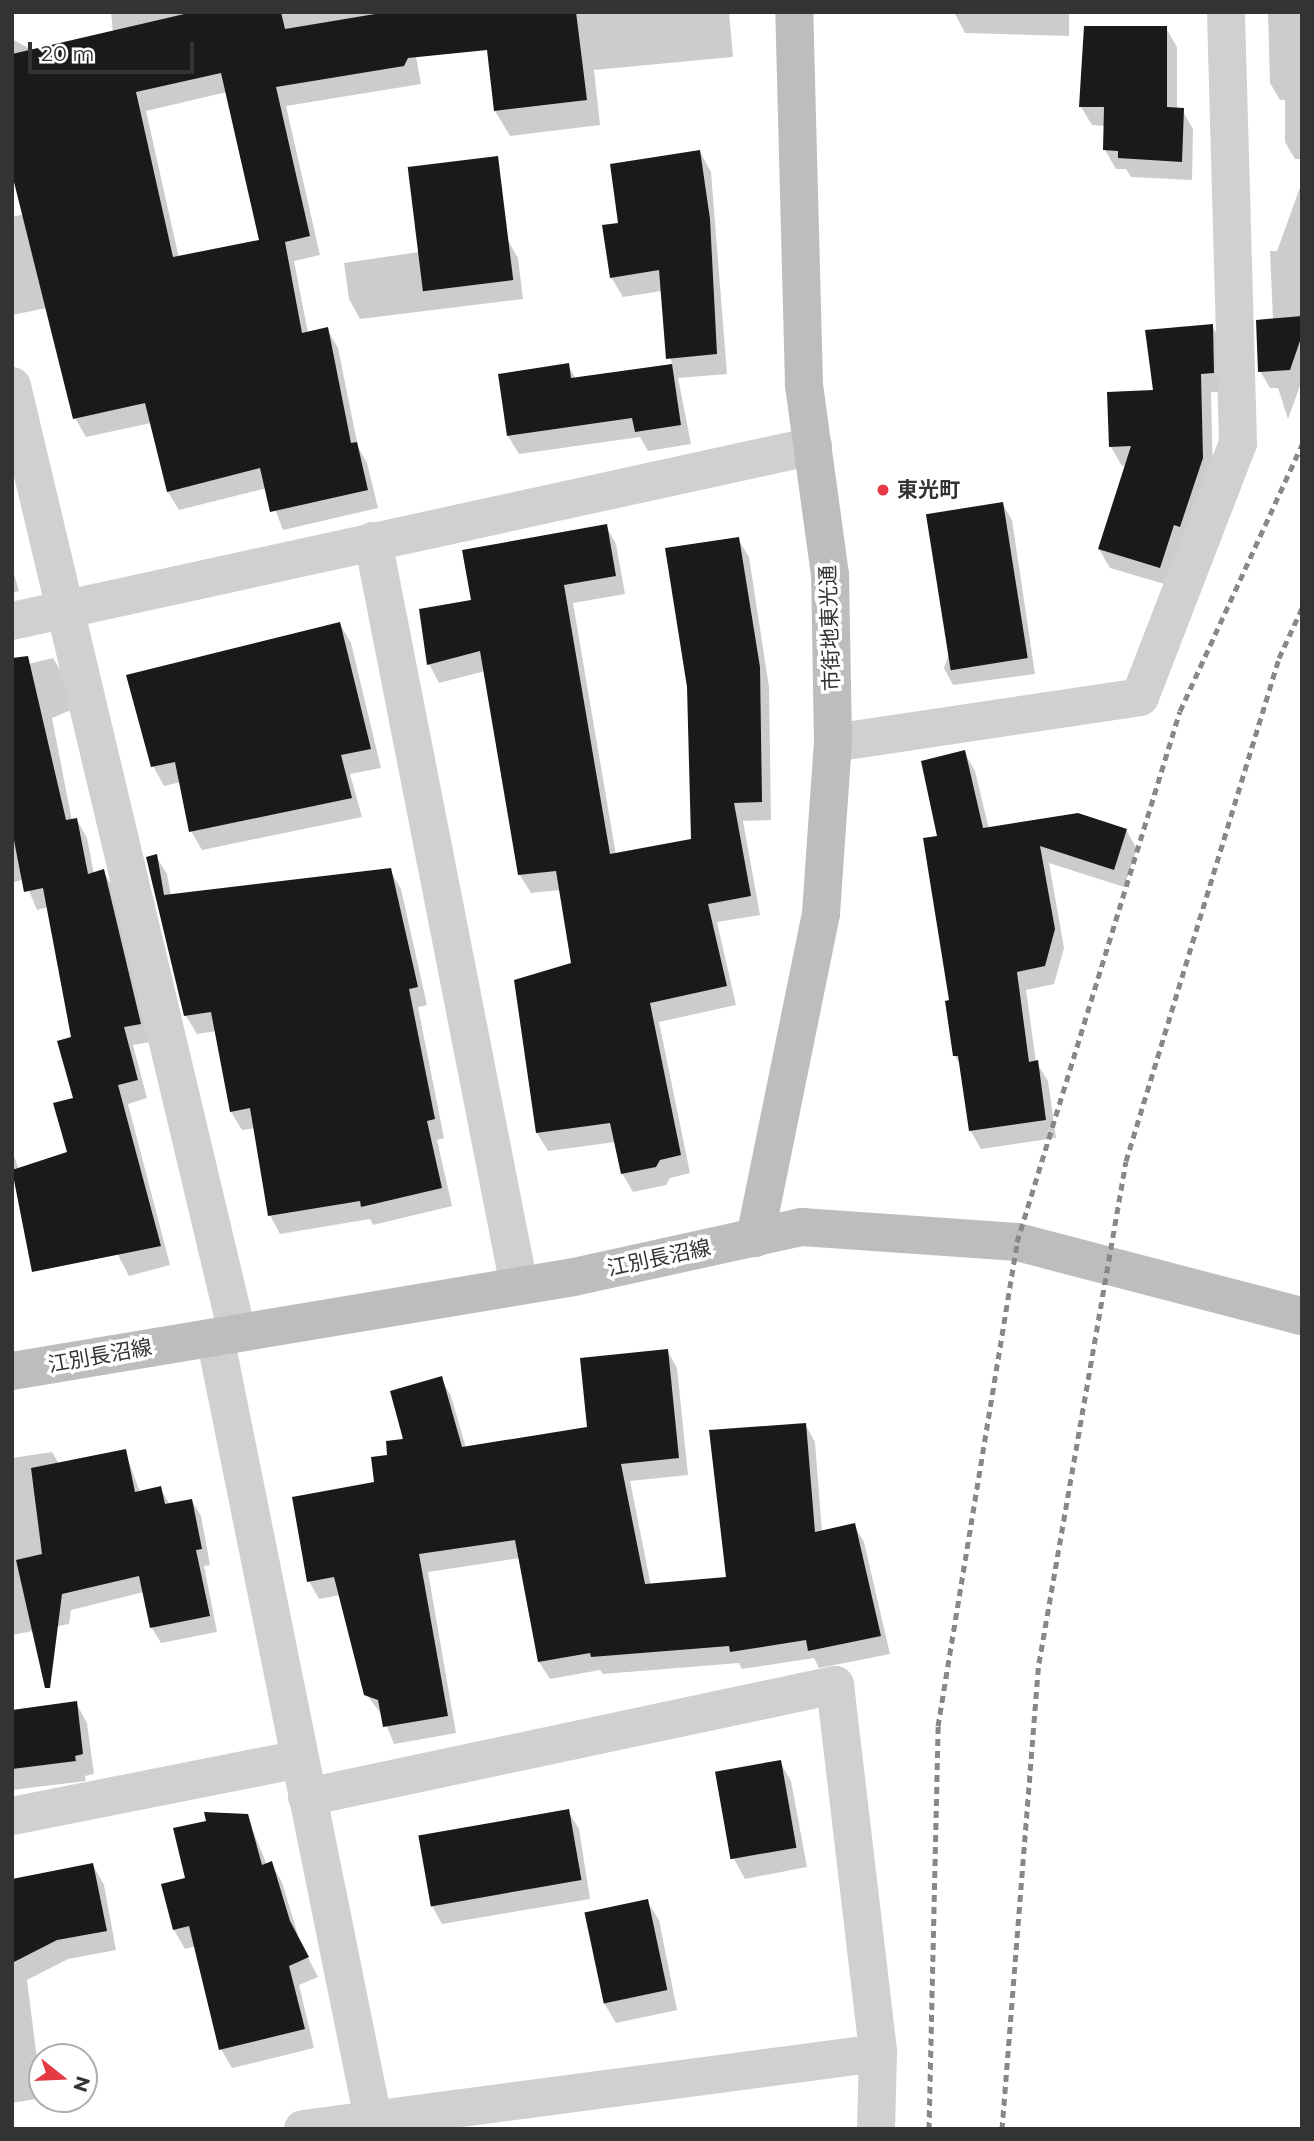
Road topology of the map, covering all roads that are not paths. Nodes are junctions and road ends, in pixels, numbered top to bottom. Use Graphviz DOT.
graph roads {
  1 [pos="794,12"];
  2 [pos="1226,12"];
  3 [pos="12,386"];
  4 [pos="813,446"];
  5 [pos="373,541"];
  6 [pos="65,608"];
  7 [pos="12,621"];
  8 [pos="833,743"];
  9 [pos="755,1238"];
  10 [pos="519,1286"];
  11 [pos="1302,1316"];
  12 [pos="226,1335"];
  13 [pos="12,1371"];
  14 [pos="299,1759"];
  15 [pos="307,1797"];
  16 [pos="12,1816"];
  17 [pos="878,2053"];
  18 [pos="373,2123"];
  19 [pos="303,2129"];
  20 [pos="876,2129"];
  1 -- 4 [label="main road, 市街地東光通"];
  2 -- 8 [label="street"];
  3 -- 6 [label="street"];
  4 -- 5 [label="street"];
  4 -- 8 [label="main road, 市街地東光通"];
  5 -- 6 [label="street"];
  5 -- 10 [label="street"];
  6 -- 7 [label="street"];
  6 -- 12 [label="street"];
  8 -- 9 [label="main road, 市街地東光通"];
  9 -- 10 [label="main road, 江別長沼線"];
  9 -- 11 [label="main road, 江別長沼線"];
  10 -- 12 [label="main road, 江別長沼線"];
  12 -- 13 [label="main road, 江別長沼線"];
  12 -- 14 [label="street"];
  14 -- 15 [label="street"];
  14 -- 16 [label="street"];
  15 -- 17 [label="street"];
  15 -- 18 [label="street"];
  17 -- 18 [label="street"];
  17 -- 20 [label="street"];
  18 -- 19 [label="street"];
}
